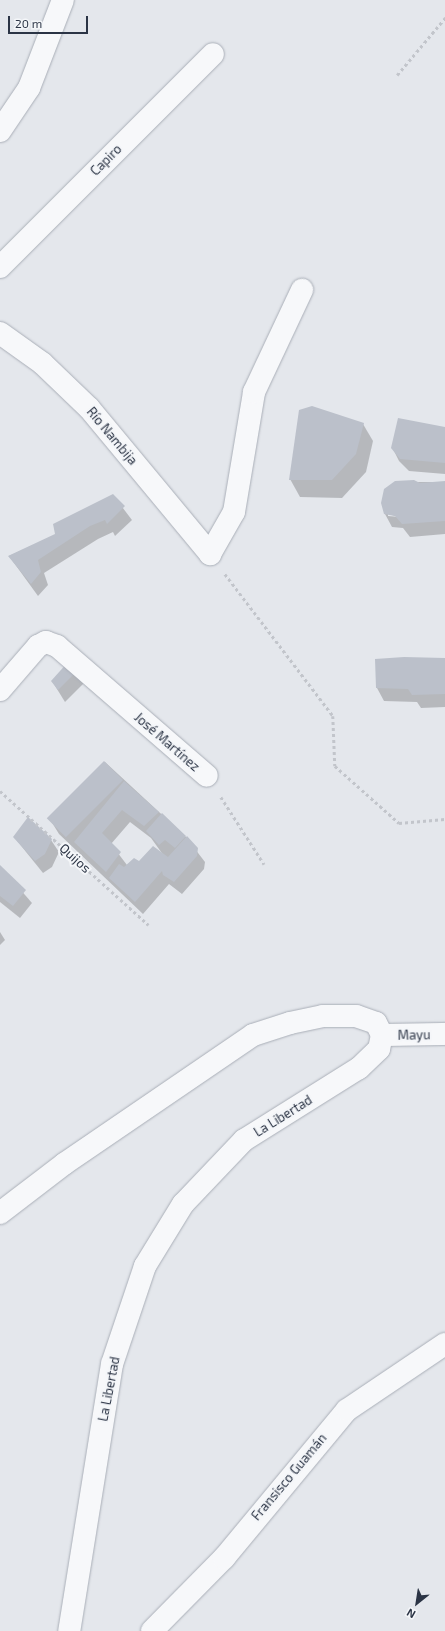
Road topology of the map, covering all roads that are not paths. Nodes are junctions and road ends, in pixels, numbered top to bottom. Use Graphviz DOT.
graph roads {
  1 [pos="63,0"];
  2 [pos="213,54"];
  3 [pos="0,131"];
  4 [pos="0,267"];
  5 [pos="302,290"];
  6 [pos="0,333"];
  7 [pos="0,690"];
  8 [pos="207,776"];
  9 [pos="445,1034"];
  10 [pos="382,1035"];
  11 [pos="0,1213"];
  12 [pos="445,1344"];
  13 [pos="69,1631"];
  14 [pos="152,1631"];
  1 -- 3 [label="street"];
  2 -- 4 [label="street, Capiro"];
  5 -- 6 [label="street, Río Nambija"];
  7 -- 8 [label="street, José Martínez"];
  9 -- 10 [label="street, Mayu"];
  10 -- 11 [label="street"];
  10 -- 13 [label="street, La Libertad"];
  12 -- 14 [label="street, Fransisco Guamán"];
}
